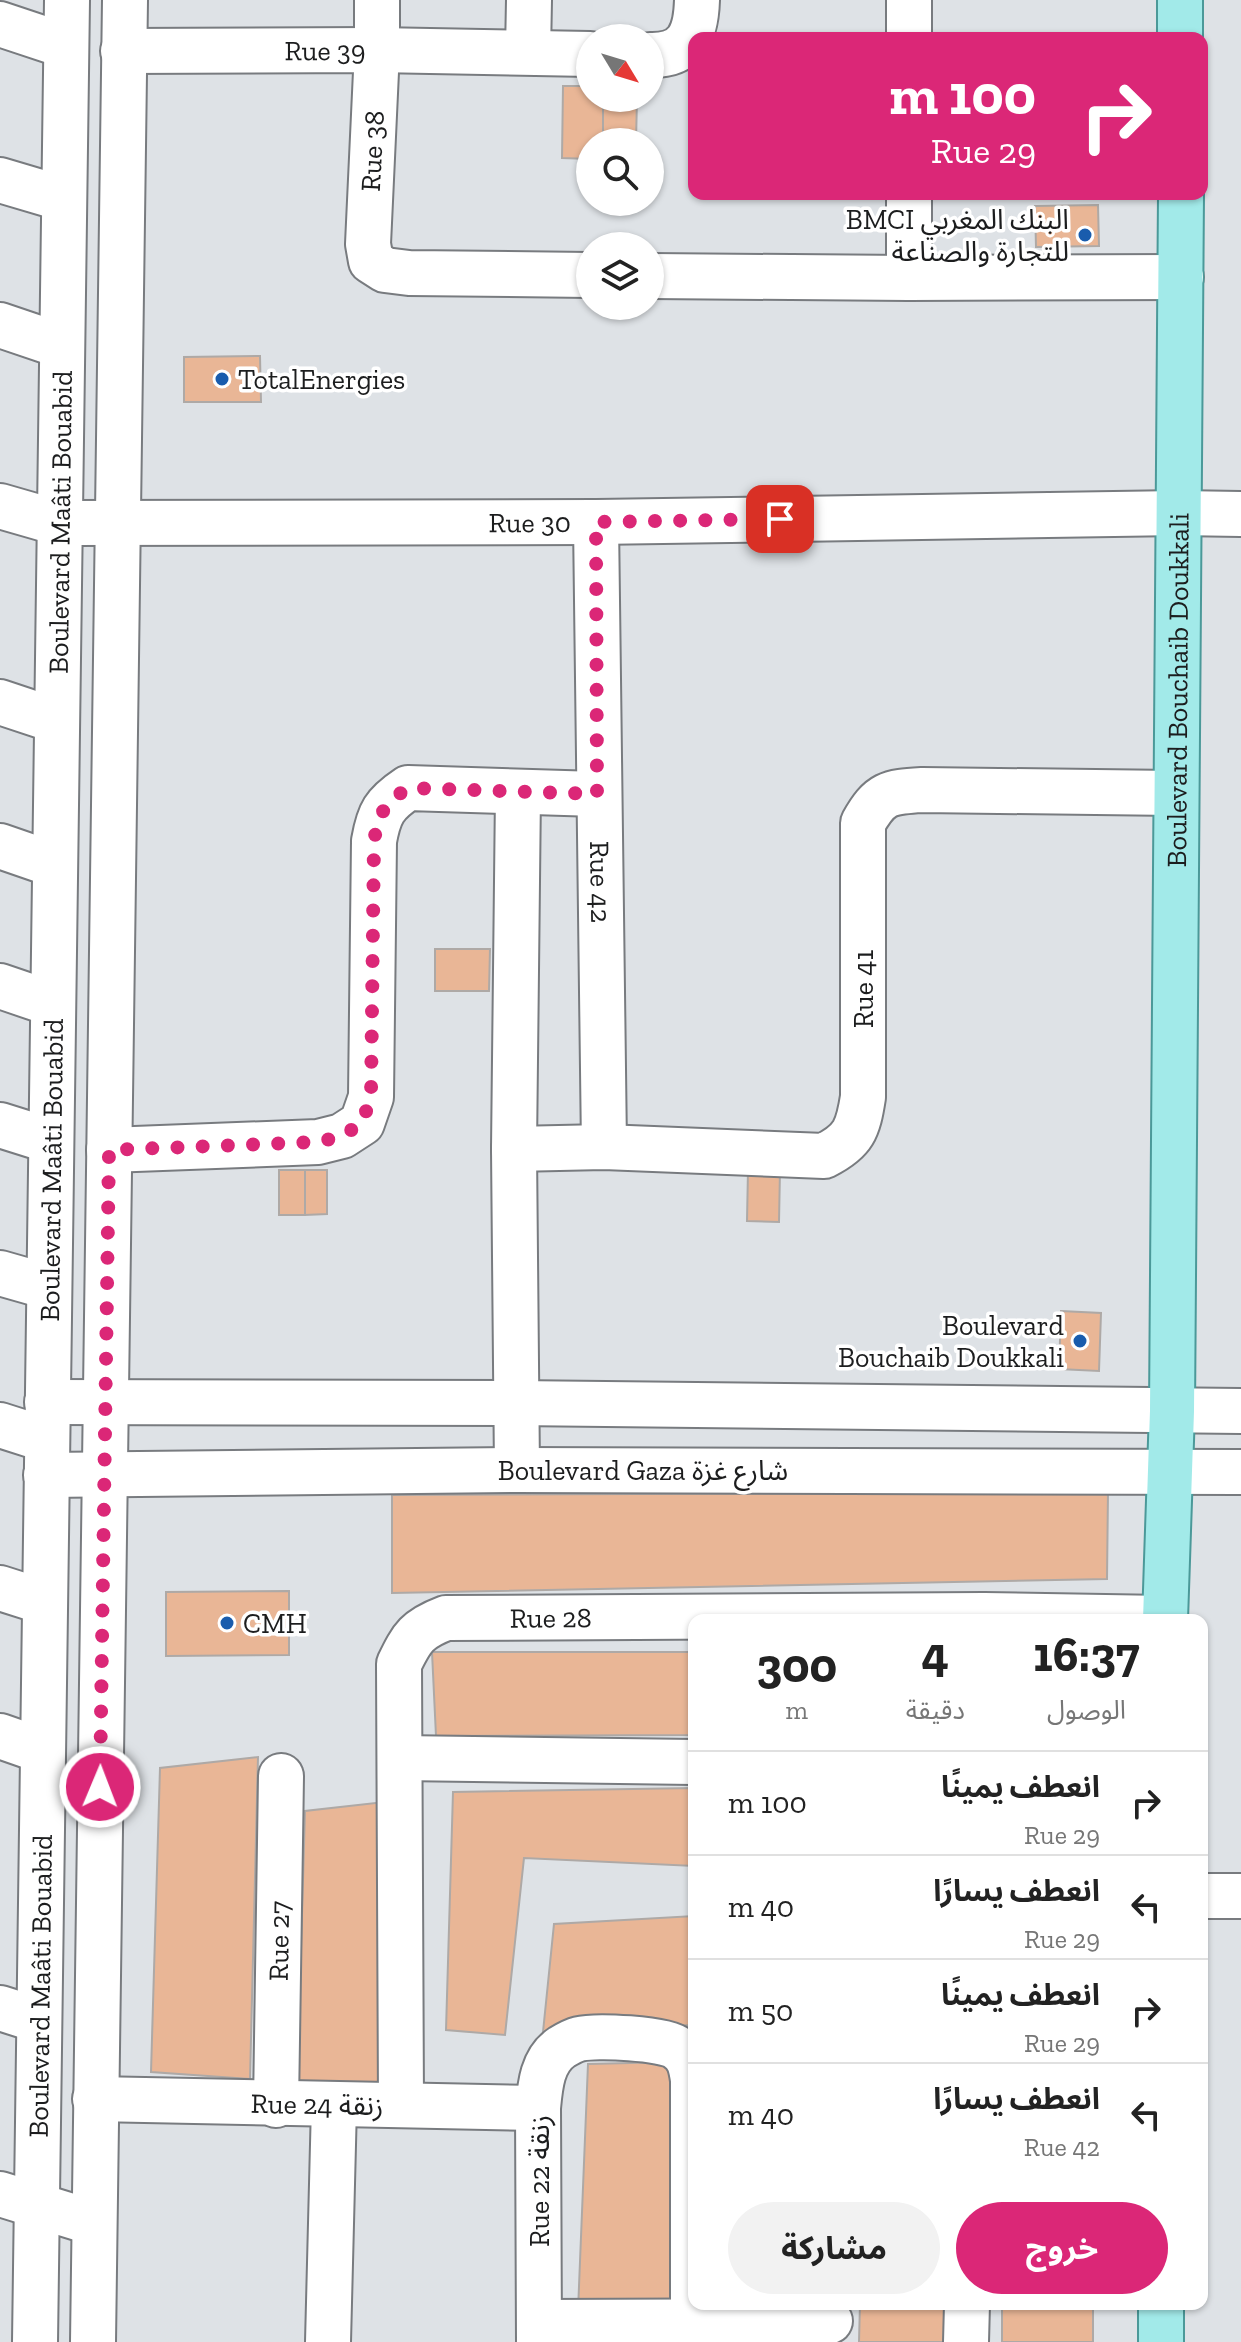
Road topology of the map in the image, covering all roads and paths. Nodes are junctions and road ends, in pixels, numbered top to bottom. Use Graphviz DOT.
graph roads {
  1 [pos="67,0"];
  2 [pos="125,0"];
  3 [pos="377,0"];
  4 [pos="529,0"];
  5 [pos="697,0"];
  6 [pos="909,0"];
  7 [pos="1180,0"];
  8 [pos="0,24"];
  9 [pos="692,32"];
  10 [pos="909,32"];
  11 [pos="1180,32"];
  12 [pos="688,41"];
  13 [pos="66,46"];
  14 [pos="377,50"];
  15 [pos="123,51"];
  16 [pos="528,52"];
  17 [pos="664,53"];
  18 [pos="576,54"];
  19 [pos="0,180"];
  20 [pos="64,199"];
  21 [pos="909,200"];
  22 [pos="1181,200"];
  23 [pos="576,275"];
  24 [pos="664,276"];
  25 [pos="1181,277"];
  26 [pos="909,278"];
  27 [pos="0,325"];
  28 [pos="62,346"];
  29 [pos="0,506"];
  30 [pos="1179,513"];
  31 [pos="1241,514"];
  32 [pos="596,522"];
  33 [pos="59,523"];
  34 [pos="117,523"];
  35 [pos="0,702"];
  36 [pos="57,721"];
  37 [pos="518,792"];
  38 [pos="1175,793"];
  39 [pos="597,794"];
  40 [pos="0,846"];
  41 [pos="55,865"];
  42 [pos="0,986"];
  43 [pos="53,1004"];
  44 [pos="0,1125"];
  45 [pos="51,1141"];
  46 [pos="604,1147"];
  47 [pos="514,1149"];
  48 [pos="109,1150"];
  49 [pos="0,1273"];
  50 [pos="49,1287"];
  51 [pos="105,1402"];
  52 [pos="515,1403"];
  53 [pos="1172,1411"];
  54 [pos="1241,1411"];
  55 [pos="0,1425"];
  56 [pos="47,1439"];
  57 [pos="1170,1469"];
  58 [pos="517,1470"];
  59 [pos="1241,1472"];
  60 [pos="104,1475"];
  61 [pos="0,1588"];
  62 [pos="44,1602"];
  63 [pos="1165,1614"];
  64 [pos="688,1618"];
  65 [pos="0,1736"];
  66 [pos="43,1751"];
  67 [pos="400,1758"];
  68 [pos="688,1762"];
  69 [pos="281,1776"];
  70 [pos="1208,1896"];
  71 [pos="1241,1896"];
  72 [pos="19,2014"];
  73 [pos="688,2059"];
  74 [pos="95,2099"];
  75 [pos="276,2105"];
  76 [pos="334,2105"];
  77 [pos="401,2105"];
  78 [pos="538,2108"];
  79 [pos="18,2200"];
  80 [pos="94,2223"];
  81 [pos="693,2310"];
  82 [pos="967,2310"];
  83 [pos="1161,2310"];
  84 [pos="693,2322"];
  85 [pos="830,2322"];
  86 [pos="539,2332"];
  87 [pos="35,2342"];
  88 [pos="93,2342"];
  89 [pos="328,2342"];
  90 [pos="966,2342"];
  91 [pos="1161,2342"];
  1 -- 13 [label="street, Boulevard Maâti Bouabid"];
  2 -- 15 [label="street, Boulevard Maâti Bouabid"];
  3 -- 14 [label="street, Rue 38"];
  4 -- 16 [label="street"];
  5 -- 9 [label="street"];
  6 -- 10 [label="street"];
  7 -- 11 [label="main road"];
  8 -- 13 [label="street"];
  12 -- 17 [label="street"];
  13 -- 20 [label="street, Boulevard Maâti Bouabid"];
  14 -- 15 [label="street, Rue 39"];
  14 -- 16 [label="street, Rue 39"];
  14 -- 23 [label="street, Rue 38"];
  15 -- 34 [label="street, Boulevard Maâti Bouabid"];
  16 -- 18 [label="street, Rue 39"];
  19 -- 20 [label="street"];
  20 -- 28 [label="street, Boulevard Maâti Bouabid"];
  21 -- 26 [label="street"];
  22 -- 25 [label="main road, Boulevard Bouchaib Doukkali"];
  24 -- 26 [label="street"];
  25 -- 26 [label="street"];
  25 -- 30 [label="main road, Boulevard Bouchaib Doukkali"];
  27 -- 28 [label="street"];
  28 -- 33 [label="street, Boulevard Maâti Bouabid"];
  29 -- 33 [label="street, Rue 30"];
  30 -- 31 [label="street, Rue 30"];
  30 -- 32 [label="street, Rue 30"];
  30 -- 38 [label="main road, Boulevard Bouchaib Doukkali"];
  32 -- 34 [label="street, Rue 30"];
  32 -- 39 [label="street, Rue 42"];
  33 -- 34 [label="street, Rue 30"];
  33 -- 36 [label="street, Boulevard Maâti Bouabid"];
  34 -- 48 [label="street, Boulevard Maâti Bouabid"];
  35 -- 36 [label="street"];
  36 -- 41 [label="street, Boulevard Maâti Bouabid"];
  37 -- 39 [label="street"];
  37 -- 47 [label="street"];
  37 -- 48 [label="street"];
  38 -- 46 [label="street, Rue 41"];
  38 -- 53 [label="main road, Boulevard Bouchaib Doukkali"];
  39 -- 46 [label="street, Rue 42"];
  40 -- 41 [label="street"];
  41 -- 43 [label="street, Boulevard Maâti Bouabid"];
  42 -- 43 [label="street"];
  43 -- 45 [label="street, Boulevard Maâti Bouabid"];
  44 -- 45 [label="street"];
  45 -- 50 [label="street, Boulevard Maâti Bouabid"];
  46 -- 47 [label="street, Rue 41"];
  47 -- 52 [label="street"];
  48 -- 51 [label="street, Boulevard Maâti Bouabid"];
  49 -- 50 [label="street"];
  50 -- 56 [label="street, Boulevard Maâti Bouabid"];
  51 -- 52 [label="street"];
  51 -- 56 [label="street"];
  51 -- 60 [label="street, Boulevard Maâti Bouabid"];
  52 -- 53 [label="street"];
  52 -- 58 [label="street"];
  53 -- 54 [label="street"];
  53 -- 57 [label="main road, Boulevard Bouchaib Doukkali"];
  55 -- 56 [label="street"];
  56 -- 60 [label="street, Boulevard Gaza شارع غزة"];
  56 -- 62 [label="street, Boulevard Maâti Bouabid"];
  57 -- 58 [label="street, Boulevard Gaza شارع غزة"];
  57 -- 59 [label="street, Boulevard Gaza شارع غزة"];
  57 -- 63 [label="main road, Boulevard Bouchaib Doukkali"];
  58 -- 60 [label="street, Boulevard Gaza شارع غزة"];
  60 -- 74 [label="street, Boulevard Maâti Bouabid"];
  61 -- 62 [label="street"];
  62 -- 66 [label="street, Boulevard Maâti Bouabid"];
  64 -- 67 [label="street, Rue 28"];
  65 -- 66 [label="street"];
  66 -- 72 [label="street, Boulevard Maâti Bouabid"];
  67 -- 68 [label="street"];
  67 -- 77 [label="street, Rue 28"];
  69 -- 75 [label="street, Rue 27"];
  70 -- 71 [label="street"];
  72 -- 79 [label="street, Boulevard Maâti Bouabid"];
  73 -- 78 [label="street, Rue 22 زنقة"];
  74 -- 75 [label="street, Rue 24 زنقة"];
  74 -- 80 [label="street, Boulevard Maâti Bouabid"];
  75 -- 76 [label="street, Rue 24 زنقة"];
  76 -- 77 [label="street, Rue 24 زنقة"];
  76 -- 89 [label="street"];
  77 -- 78 [label="street, Rue 24 زنقة"];
  78 -- 86 [label="street, Rue 22 زنقة"];
  79 -- 80 [label="street"];
  79 -- 87 [label="street, Boulevard Maâti Bouabid"];
  80 -- 88 [label="street, Boulevard Maâti Bouabid"];
  81 -- 84 [label="street, Rue 22 زنقة"];
  82 -- 90 [label="street"];
  83 -- 91 [label="main road"];
  84 -- 85 [label="street"];
  84 -- 86 [label="street"];
}
